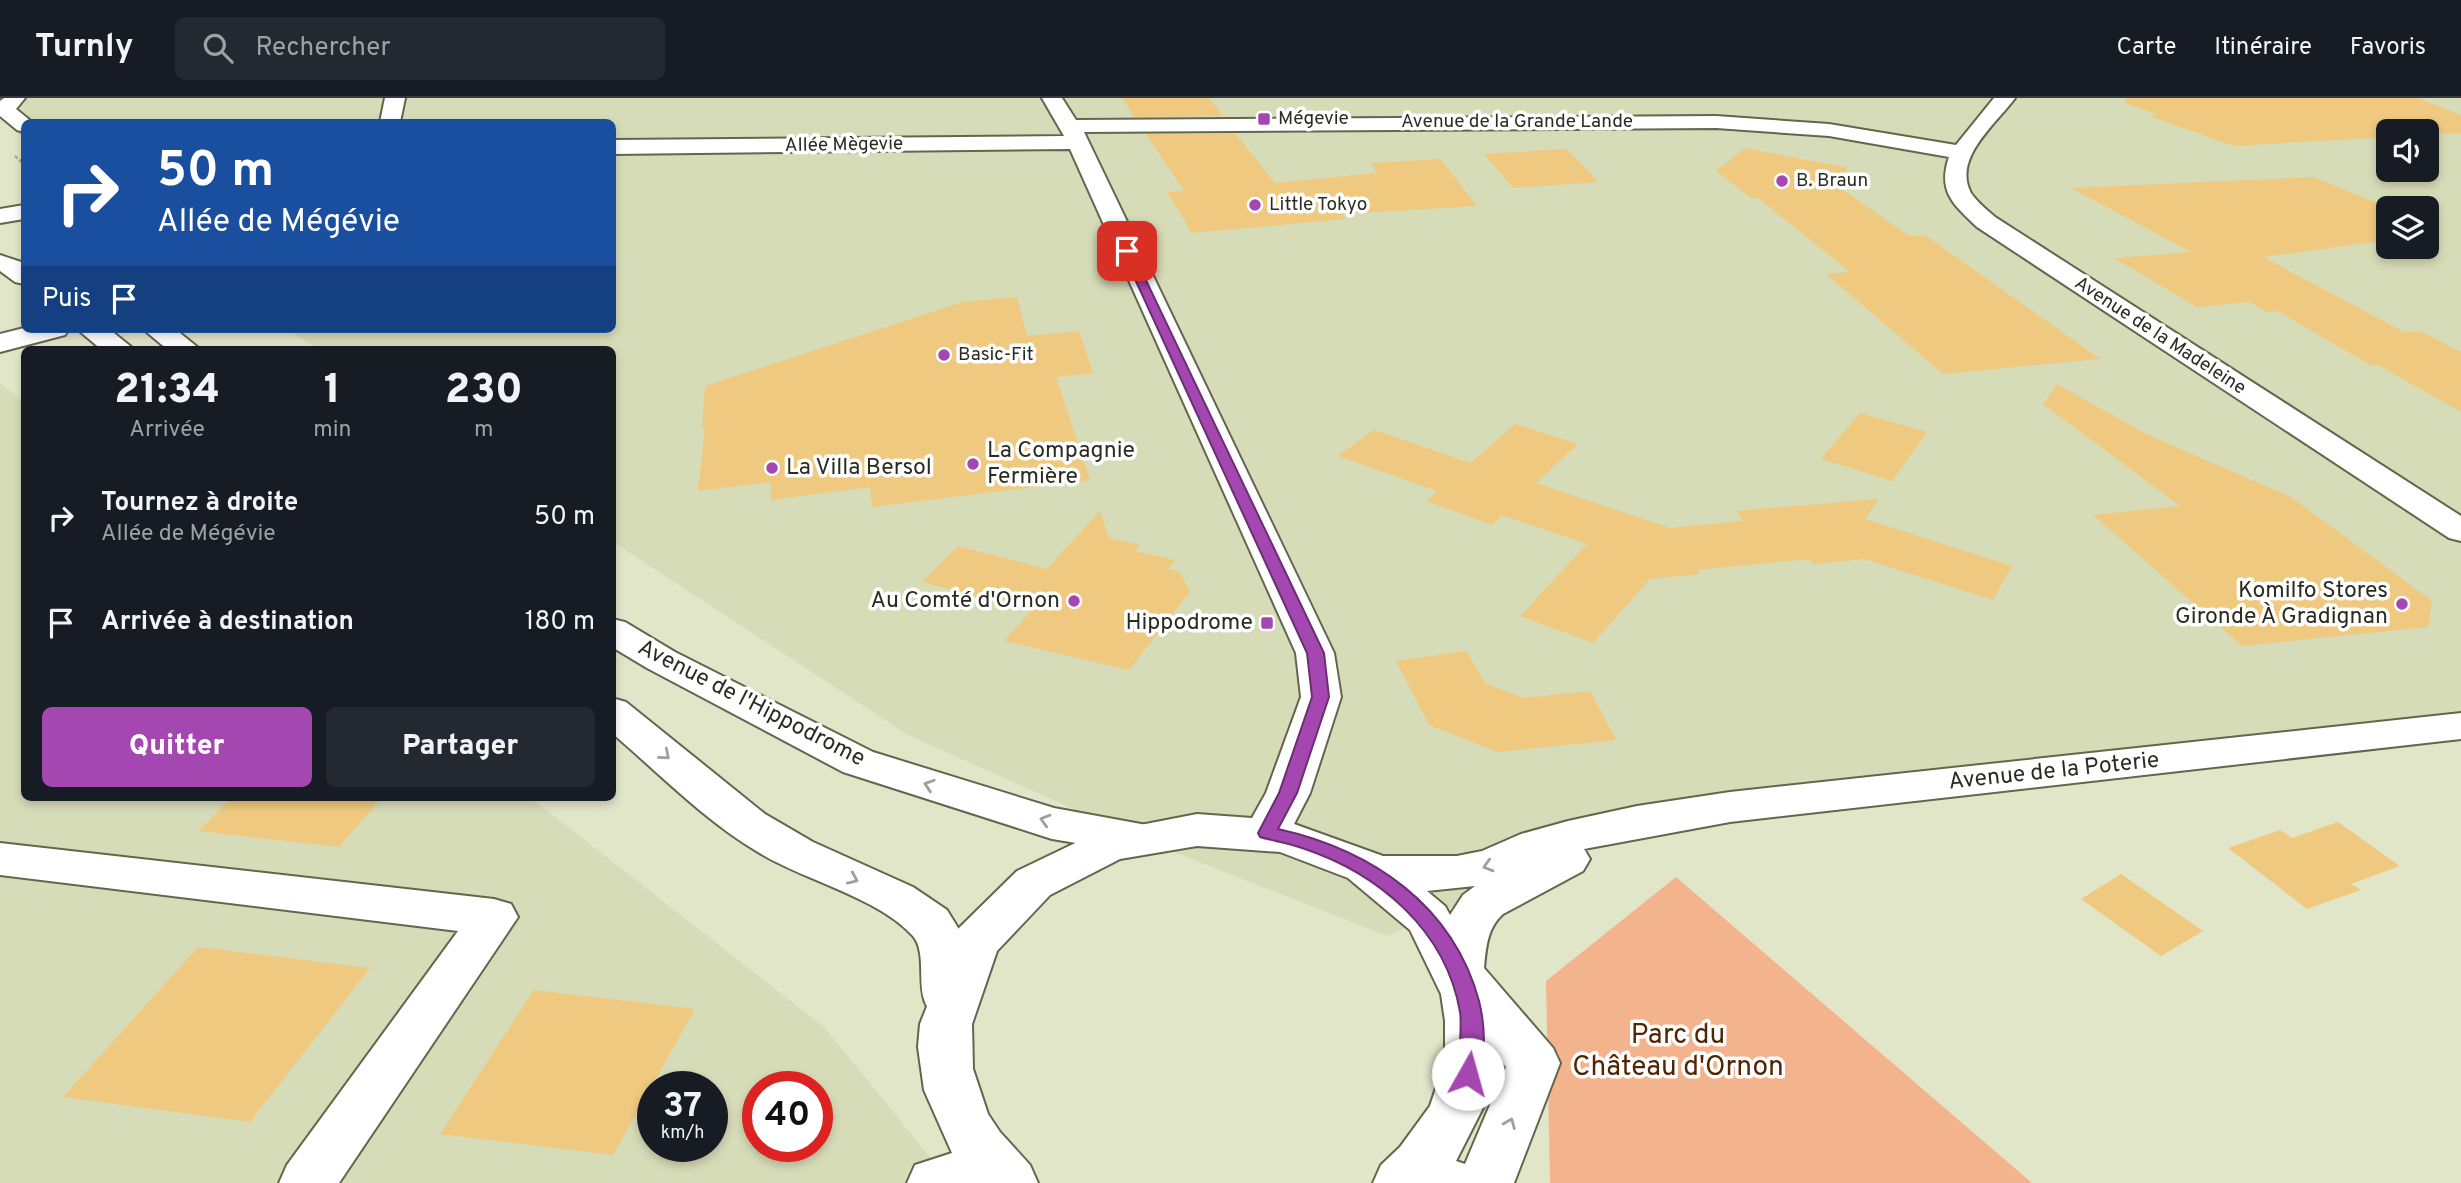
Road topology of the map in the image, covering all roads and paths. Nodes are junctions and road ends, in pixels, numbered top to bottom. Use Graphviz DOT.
graph roads {
  1 [pos="15,98"];
  2 [pos="395,98"];
  3 [pos="1052,98"];
  4 [pos="2004,98"];
  5 [pos="391,119"];
  6 [pos="21,123"];
  7 [pos="1073,134"];
  8 [pos="616,147"];
  9 [pos="1962,153"];
  10 [pos="21,252"];
  11 [pos="0,257"];
  12 [pos="0,263"];
  13 [pos="21,274"];
  14 [pos="39,333"];
  15 [pos="97,333"];
  16 [pos="163,333"];
  17 [pos="0,343"];
  18 [pos="115,346"];
  19 [pos="181,346"];
  20 [pos="2461,531"];
  21 [pos="616,632"];
  22 [pos="616,714"];
  23 [pos="2461,726"];
  24 [pos="1647,819"];
  25 [pos="1267,833"];
  26 [pos="1136,837"];
  27 [pos="0,859"];
  28 [pos="1373,872"];
  29 [pos="1460,972"];
  30 [pos="949,999"];
  31 [pos="1002,1175"];
  32 [pos="1421,1179"];
  33 [pos="307,1183"];
  34 [pos="935,1183"];
  35 [pos="1486,1183"];
  1 -- 6 [label="street"];
  2 -- 5 [label="street"];
  3 -- 7 [label="street"];
  4 -- 9 [label="street, Avenue de la Madeleine"];
  7 -- 8 [label="street, Allée Mègevie"];
  7 -- 9 [label="street, Avenue de la Grande Lande"];
  7 -- 25 [label="street"];
  9 -- 20 [label="street, Avenue de la Madeleine"];
  10 -- 11 [label="street"];
  12 -- 13 [label="street"];
  14 -- 17 [label="street"];
  15 -- 18 [label="street"];
  16 -- 19 [label="street"];
  26 -- 21 [label="street, Avenue de l'Hippodrome, one-way"];
  22 -- 30 [label="street, one-way"];
  23 -- 24 [label="street, Avenue de la Poterie"];
  24 -- 28 [label="street, Avenue de la Poterie, one-way"];
  24 -- 29 [label="street, Avenue de la Poterie"];
  25 -- 26 [label="street"];
  25 -- 28 [label="street"];
  26 -- 30 [label="street"];
  27 -- 33 [label="street"];
  28 -- 29 [label="street"];
  29 -- 32 [label="street"];
  35 -- 29 [label="street, one-way"];
  30 -- 31 [label="street"];
  31 -- 34 [label="street"];
}
